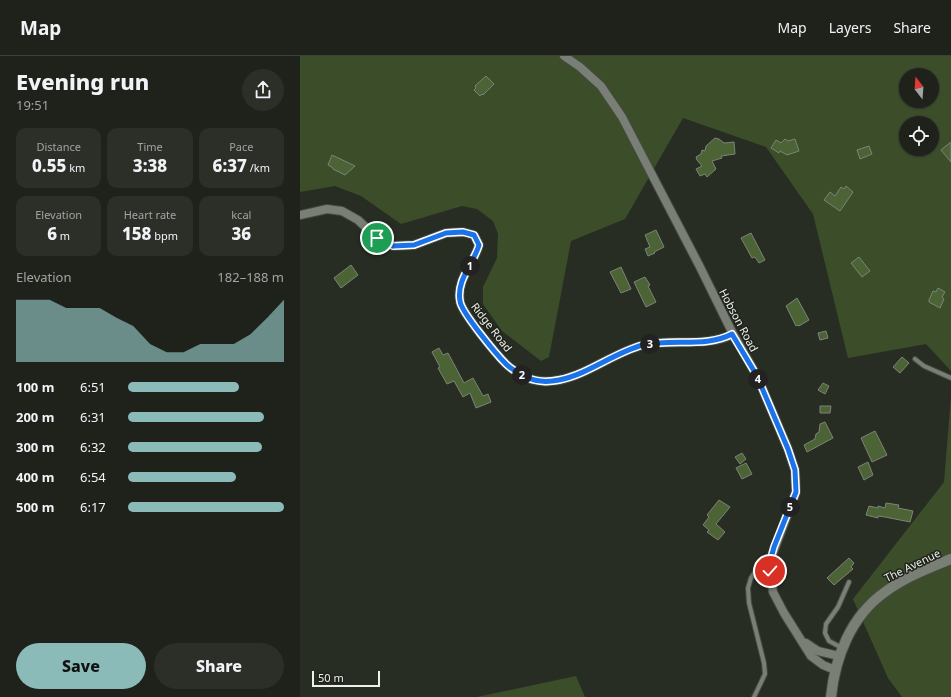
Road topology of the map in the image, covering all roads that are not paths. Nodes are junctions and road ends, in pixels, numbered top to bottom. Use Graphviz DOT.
graph roads {
  1 [pos="564,56"];
  2 [pos="300,215"];
  3 [pos="732,334"];
  4 [pos="915,359"];
  5 [pos="951,378"];
  6 [pos="951,559"];
  7 [pos="770,566"];
  8 [pos="849,582"];
  9 [pos="802,640"];
  10 [pos="841,652"];
  11 [pos="835,670"];
  12 [pos="754,697"];
  13 [pos="831,697"];
  1 -- 3 [label="street, Hobson Road"];
  2 -- 3 [label="street, Ridge Road"];
  3 -- 7 [label="street, Hobson Road"];
  4 -- 5 [label="lane"];
  6 -- 10 [label="street, The Avenue"];
  7 -- 9 [label="street, Hobson Road"];
  7 -- 12 [label="lane"];
  8 -- 10 [label="lane"];
  9 -- 10 [label="street, Hobson Road"];
  9 -- 11 [label="street, Hobson Road"];
  10 -- 11 [label="street, The Avenue"];
  11 -- 13 [label="street, The Avenue"];
}
